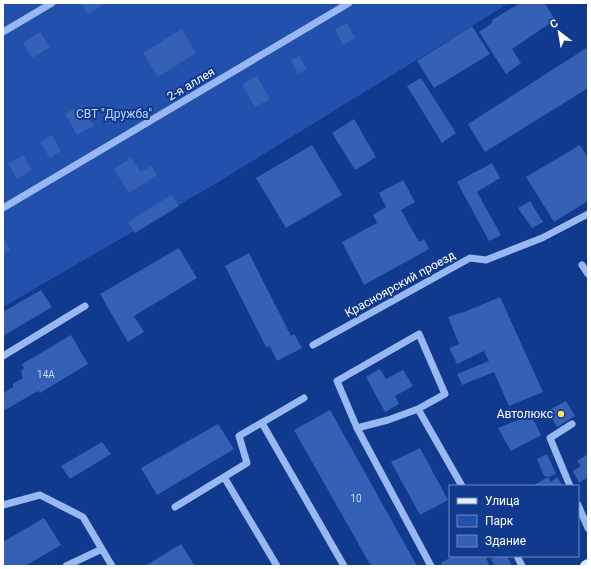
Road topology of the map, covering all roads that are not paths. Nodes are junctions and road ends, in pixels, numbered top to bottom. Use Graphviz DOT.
graph roads {
  1 [pos="52,3"];
  2 [pos="350,3"];
  3 [pos="3,32"];
  4 [pos="3,208"];
  5 [pos="588,214"];
  6 [pos="582,265"];
  7 [pos="588,274"];
  8 [pos="85,306"];
  9 [pos="313,345"];
  10 [pos="3,356"];
  11 [pos="304,398"];
  12 [pos="418,409"];
  13 [pos="262,423"];
  14 [pos="572,424"];
  15 [pos="357,428"];
  16 [pos="224,477"];
  17 [pos="461,485"];
  18 [pos="570,485"];
  19 [pos="3,505"];
  20 [pos="175,507"];
  21 [pos="579,507"];
  22 [pos="588,528"];
  23 [pos="102,549"];
  24 [pos="518,557"];
  25 [pos="588,564"];
  26 [pos="66,566"];
  27 [pos="112,566"];
  28 [pos="277,566"];
  29 [pos="344,566"];
  30 [pos="431,566"];
  31 [pos="522,566"];
  32 [pos="585,566"];
  1 -- 3 [label="street"];
  2 -- 4 [label="street, 2-я аллея"];
  5 -- 9 [label="street, Красноярский проезд"];
  6 -- 7 [label="street"];
  8 -- 10 [label="street"];
  11 -- 13 [label="street"];
  12 -- 15 [label="street"];
  12 -- 15 [label="street"];
  12 -- 17 [label="street"];
  13 -- 16 [label="street"];
  13 -- 29 [label="street"];
  14 -- 18 [label="street"];
  15 -- 30 [label="street"];
  16 -- 20 [label="street"];
  16 -- 28 [label="street"];
  19 -- 23 [label="street"];
  21 -- 22 [label="street"];
  23 -- 26 [label="street"];
  23 -- 27 [label="street"];
  24 -- 31 [label="street"];
  25 -- 32 [label="main road"];
}
